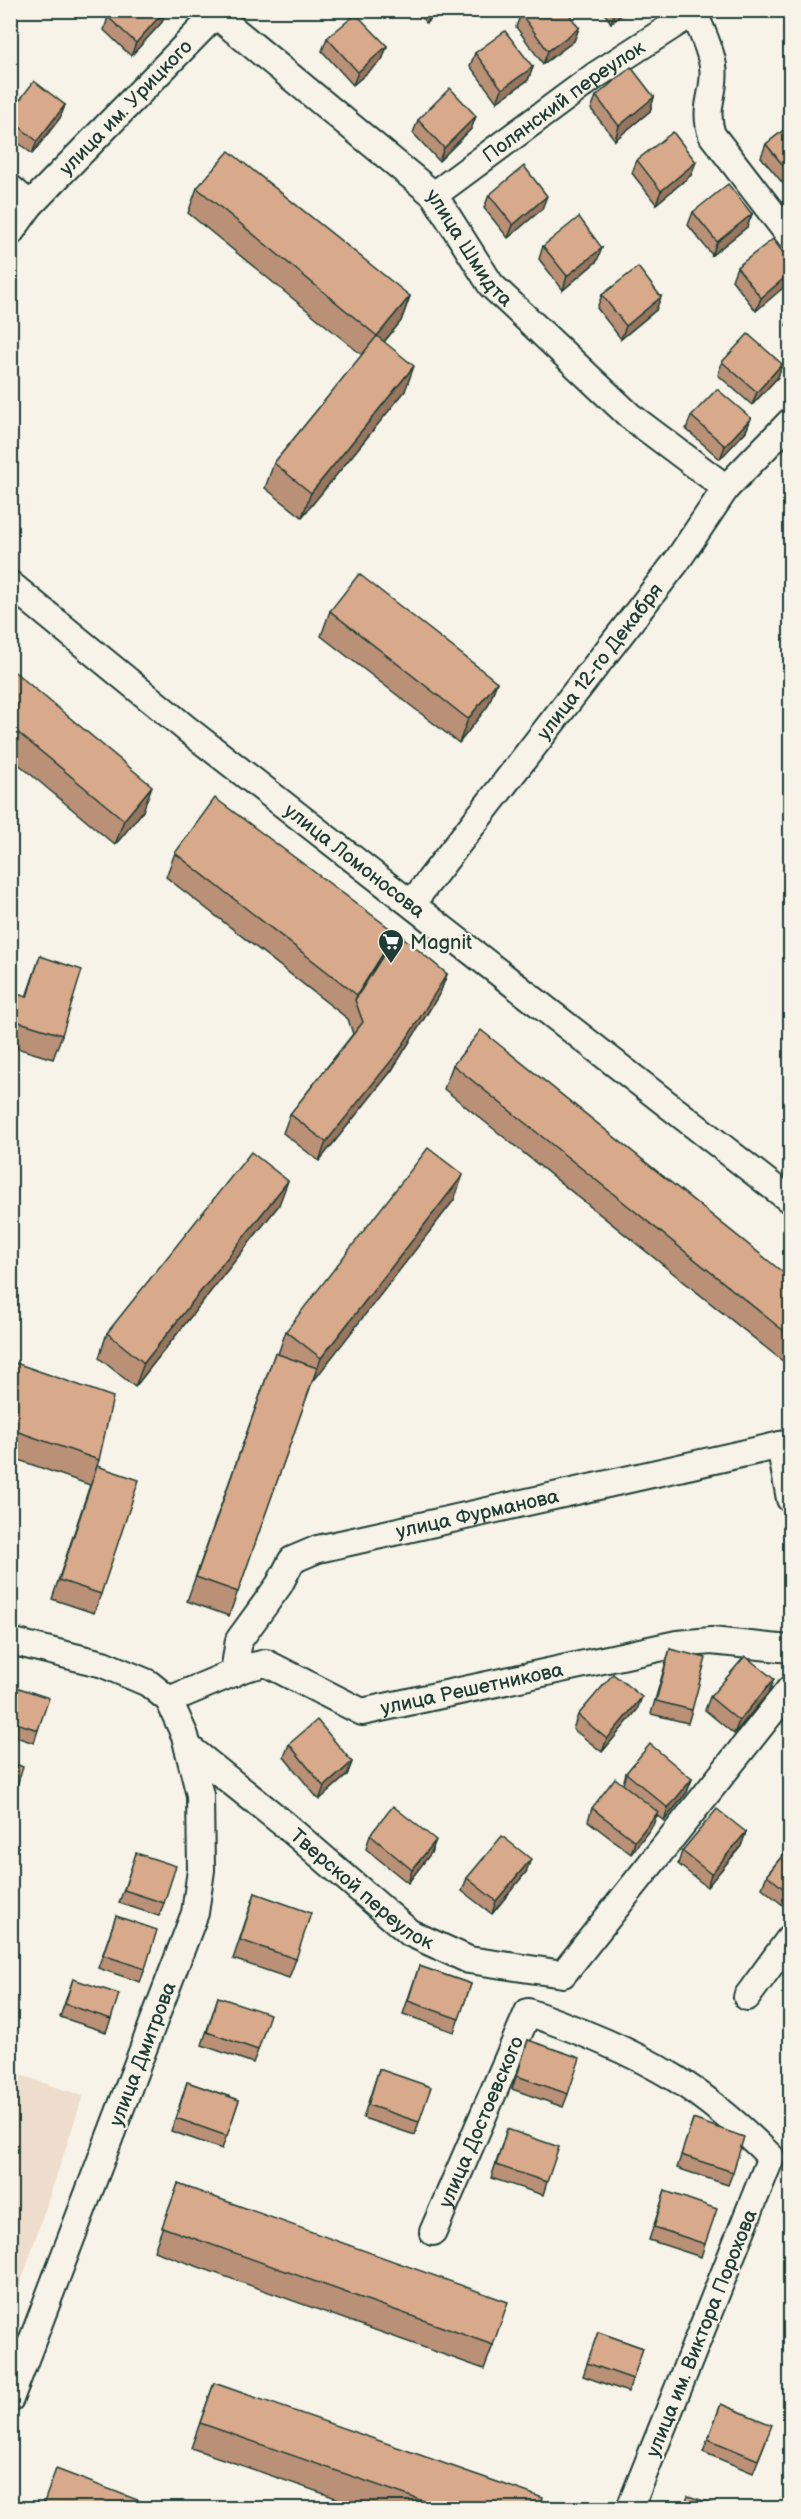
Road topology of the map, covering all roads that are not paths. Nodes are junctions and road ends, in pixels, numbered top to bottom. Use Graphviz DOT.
graph roads {
  1 [pos="215,12"];
  2 [pos="696,12"];
  3 [pos="10,188"];
  4 [pos="434,195"];
  5 [pos="30,205"];
  6 [pos="10,233"];
  7 [pos="790,236"];
  8 [pos="790,422"];
  9 [pos="726,488"];
  10 [pos="10,584"];
  11 [pos="412,903"];
  12 [pos="790,1200"];
  13 [pos="785,1444"];
  14 [pos="790,1499"];
  15 [pos="10,1641"];
  16 [pos="790,1650"];
  17 [pos="234,1673"];
  18 [pos="790,1689"];
  19 [pos="169,1700"];
  20 [pos="188,1748"];
  21 [pos="790,1938"];
  22 [pos="747,1997"];
  23 [pos="771,2157"];
  24 [pos="433,2232"];
  25 [pos="10,2399"];
  26 [pos="630,2508"];
  1 -- 4 [label="street, улица Шмидта"];
  1 -- 5 [label="street, улица им. Урицкого"];
  2 -- 4 [label="street, Полянский переулок"];
  2 -- 7 [label="street"];
  3 -- 5 [label="street"];
  4 -- 9 [label="street, улица Шмидта"];
  5 -- 6 [label="street, улица им. Урицкого"];
  8 -- 9 [label="street, улица 12-го Декабря"];
  9 -- 11 [label="street, улица 12-го Декабря"];
  10 -- 11 [label="street, улица Ломоносова"];
  11 -- 12 [label="street, улица Ломоносова"];
  13 -- 14 [label="street"];
  13 -- 17 [label="street, улица Фурманова"];
  15 -- 19 [label="street"];
  16 -- 17 [label="street, улица Решетникова"];
  17 -- 19 [label="street, улица Решетникова"];
  18 -- 20 [label="street, Тверской переулок"];
  19 -- 20 [label="street, улица Дмитрова"];
  20 -- 25 [label="street, улица Дмитрова"];
  21 -- 22 [label="street"];
  23 -- 24 [label="street, улица Достоевского"];
  23 -- 26 [label="street, улица им. Виктора Порохова"];
}
